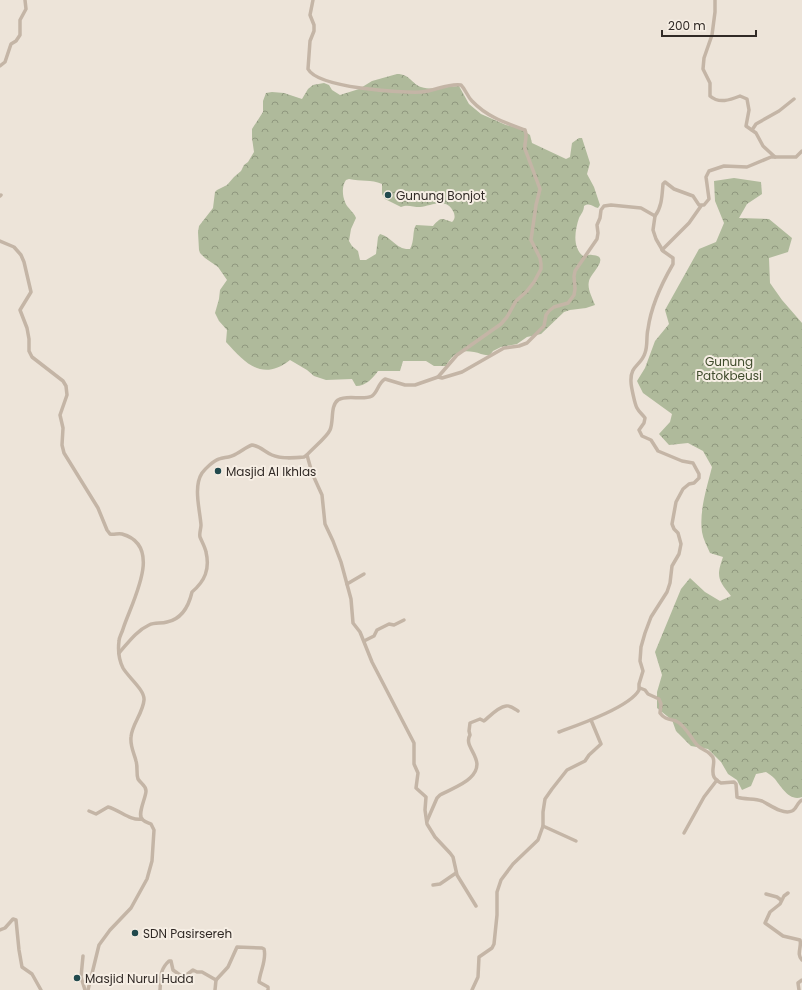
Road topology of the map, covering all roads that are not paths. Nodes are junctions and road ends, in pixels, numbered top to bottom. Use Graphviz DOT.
graph roads {
  1 [pos="25,0"];
  2 [pos="312,0"];
  3 [pos="715,0"];
  4 [pos="0,66"];
  5 [pos="794,99"];
  6 [pos="752,130"];
  7 [pos="802,151"];
  8 [pos="775,157"];
  9 [pos="701,206"];
  10 [pos="655,216"];
  11 [pos="0,241"];
  12 [pos="662,250"];
  13 [pos="438,377"];
  14 [pos="307,455"];
  15 [pos="364,574"];
  16 [pos="347,584"];
  17 [pos="404,620"];
  18 [pos="364,641"];
  19 [pos="119,653"];
  20 [pos="640,688"];
  21 [pos="518,711"];
  22 [pos="591,720"];
  23 [pos="559,732"];
  24 [pos="717,780"];
  25 [pos="802,800"];
  26 [pos="89,811"];
  27 [pos="142,819"];
  28 [pos="428,821"];
  29 [pos="543,826"];
  30 [pos="684,833"];
  31 [pos="576,841"];
  32 [pos="457,875"];
  33 [pos="433,885"];
  34 [pos="788,893"];
  35 [pos="766,894"];
  36 [pos="781,900"];
  37 [pos="476,906"];
  38 [pos="0,930"];
  39 [pos="83,956"];
  40 [pos="802,960"];
  41 [pos="216,980"];
  42 [pos="802,980"];
  43 [pos="41,990"];
  44 [pos="85,990"];
  45 [pos="88,990"];
  46 [pos="160,990"];
  47 [pos="215,990"];
  48 [pos="268,990"];
  49 [pos="472,990"];
  50 [pos="799,990"];
  1 -- 4 [label="street"];
  2 -- 13 [label="street"];
  3 -- 6 [label="street"];
  5 -- 6 [label="street"];
  6 -- 8 [label="street"];
  7 -- 8 [label="street"];
  8 -- 9 [label="street"];
  9 -- 10 [label="street"];
  9 -- 12 [label="street"];
  10 -- 12 [label="street"];
  10 -- 13 [label="street"];
  11 -- 19 [label="street"];
  12 -- 20 [label="street"];
  13 -- 14 [label="street"];
  14 -- 16 [label="street"];
  14 -- 19 [label="street"];
  15 -- 16 [label="street"];
  16 -- 18 [label="street"];
  17 -- 18 [label="street"];
  18 -- 28 [label="street"];
  19 -- 27 [label="street"];
  20 -- 22 [label="street"];
  20 -- 24 [label="street"];
  21 -- 28 [label="street"];
  22 -- 23 [label="street"];
  22 -- 29 [label="street"];
  24 -- 25 [label="street"];
  24 -- 30 [label="street"];
  26 -- 27 [label="street"];
  27 -- 45 [label="street"];
  28 -- 32 [label="street"];
  29 -- 31 [label="street"];
  29 -- 49 [label="street"];
  32 -- 33 [label="street"];
  32 -- 37 [label="street"];
  34 -- 36 [label="street"];
  35 -- 36 [label="street"];
  36 -- 40 [label="street"];
  38 -- 43 [label="street"];
  39 -- 44 [label="street"];
  41 -- 46 [label="street"];
  41 -- 47 [label="street"];
  41 -- 48 [label="street"];
  42 -- 50 [label="street"];
}
